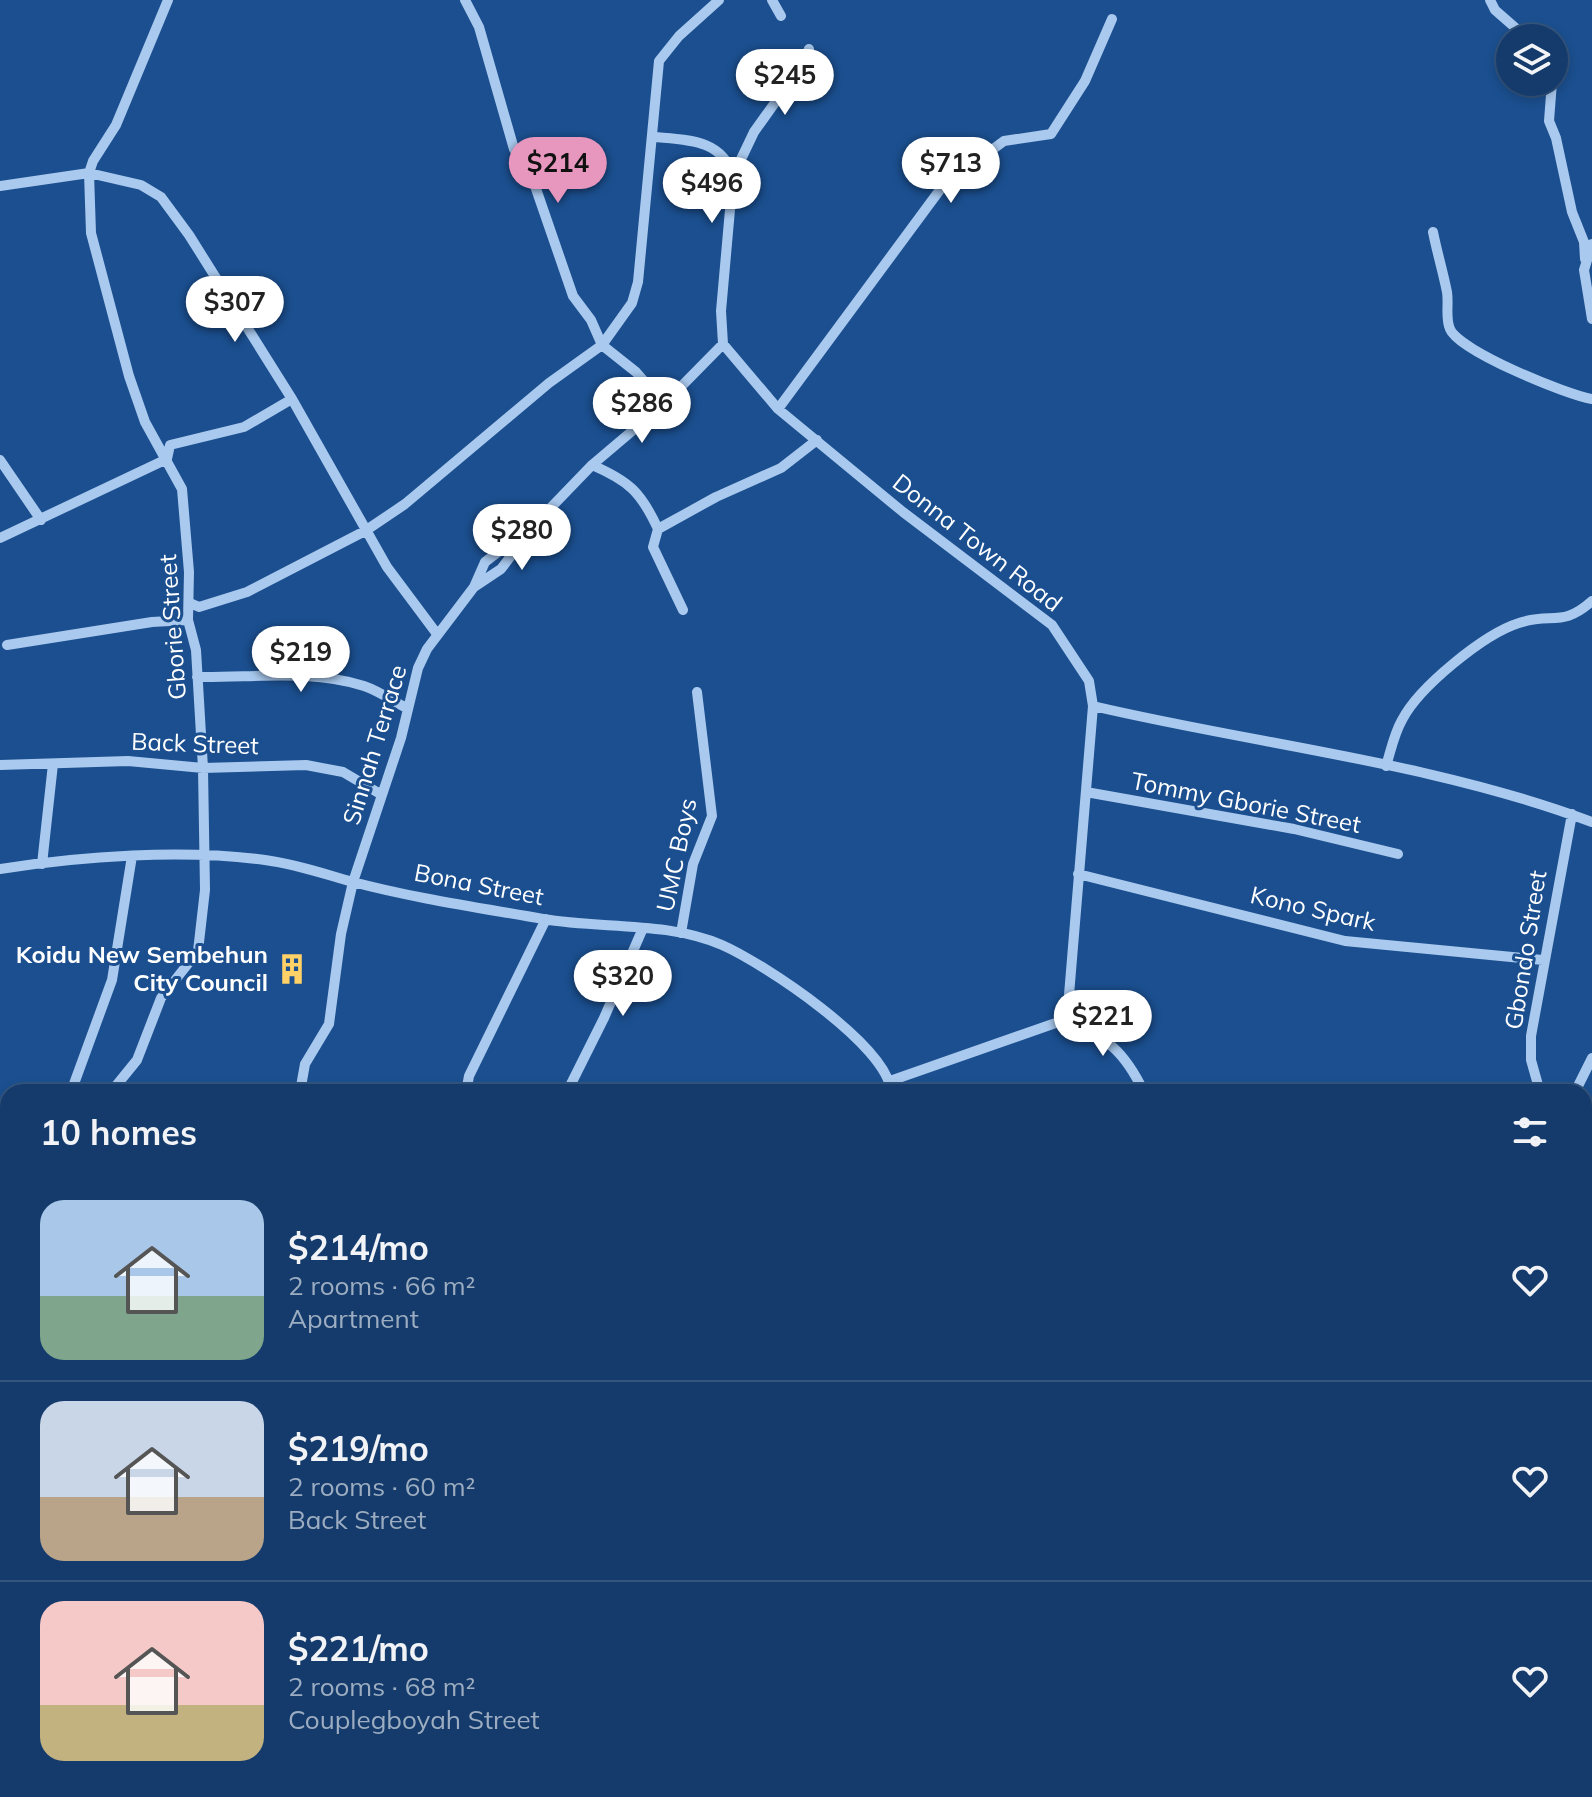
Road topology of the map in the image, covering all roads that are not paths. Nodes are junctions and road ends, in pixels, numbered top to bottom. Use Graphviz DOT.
graph roads {
  1 [pos="168,0"];
  2 [pos="465,0"];
  3 [pos="719,0"];
  4 [pos="772,0"];
  5 [pos="1490,0"];
  6 [pos="781,16"];
  7 [pos="1112,19"];
  8 [pos="1511,24"];
  9 [pos="809,49"];
  10 [pos="1551,96"];
  11 [pos="654,137"];
  12 [pos="89,173"];
  13 [pos="733,176"];
  14 [pos="0,186"];
  15 [pos="1433,232"];
  16 [pos="1592,244"];
  17 [pos="1585,259"];
  18 [pos="1592,319"];
  19 [pos="723,344"];
  20 [pos="602,345"];
  21 [pos="292,399"];
  22 [pos="1592,399"];
  23 [pos="664,404"];
  24 [pos="778,409"];
  25 [pos="817,440"];
  26 [pos="167,459"];
  27 [pos="0,460"];
  28 [pos="592,465"];
  29 [pos="41,520"];
  30 [pos="536,523"];
  31 [pos="658,529"];
  32 [pos="365,531"];
  33 [pos="0,538"];
  34 [pos="474,587"];
  35 [pos="1592,601"];
  36 [pos="190,603"];
  37 [pos="683,610"];
  38 [pos="188,620"];
  39 [pos="437,634"];
  40 [pos="7,645"];
  41 [pos="197,677"];
  42 [pos="697,692"];
  43 [pos="1093,706"];
  44 [pos="408,709"];
  45 [pos="53,764"];
  46 [pos="0,765"];
  47 [pos="1386,766"];
  48 [pos="203,768"];
  49 [pos="1086,792"];
  50 [pos="382,795"];
  51 [pos="1572,814"];
  52 [pos="1592,822"];
  53 [pos="1398,854"];
  54 [pos="132,856"];
  55 [pos="205,857"];
  56 [pos="42,864"];
  57 [pos="0,869"];
  58 [pos="1078,874"];
  59 [pos="353,882"];
  60 [pos="546,919"];
  61 [pos="643,928"];
  62 [pos="681,933"];
  63 [pos="1543,960"];
  64 [pos="1067,1019"];
  65 [pos="1592,1058"];
  66 [pos="74,1084"];
  67 [pos="118,1084"];
  68 [pos="301,1084"];
  69 [pos="468,1084"];
  70 [pos="571,1084"];
  71 [pos="888,1084"];
  72 [pos="895,1084"];
  73 [pos="1140,1084"];
  74 [pos="1538,1084"];
  75 [pos="1579,1084"];
  1 -- 12 [label="street"];
  2 -- 20 [label="street"];
  3 -- 11 [label="street"];
  4 -- 6 [label="street"];
  5 -- 8 [label="street"];
  7 -- 24 [label="street"];
  9 -- 13 [label="street"];
  10 -- 17 [label="street"];
  11 -- 13 [label="street"];
  11 -- 20 [label="street"];
  12 -- 14 [label="street"];
  12 -- 21 [label="street"];
  12 -- 26 [label="street, Gborie Street"];
  13 -- 19 [label="street"];
  15 -- 22 [label="street"];
  16 -- 17 [label="street"];
  17 -- 18 [label="street"];
  19 -- 23 [label="street"];
  19 -- 24 [label="street, Donna Town Road"];
  20 -- 23 [label="street"];
  20 -- 32 [label="street"];
  21 -- 26 [label="street"];
  21 -- 32 [label="street"];
  23 -- 28 [label="street"];
  24 -- 25 [label="street, Donna Town Road"];
  25 -- 31 [label="street"];
  25 -- 43 [label="street, Donna Town Road"];
  26 -- 29 [label="street"];
  26 -- 36 [label="street, Gborie Street"];
  27 -- 29 [label="street"];
  28 -- 30 [label="street"];
  28 -- 31 [label="street"];
  29 -- 33 [label="street"];
  30 -- 34 [label="street, Sinnah Terrace"];
  30 -- 34 [label="street, Sinnah Terrace"];
  31 -- 37 [label="street"];
  32 -- 36 [label="street"];
  32 -- 39 [label="street"];
  34 -- 39 [label="street, Sinnah Terrace"];
  35 -- 47 [label="street"];
  36 -- 38 [label="street, Gborie Street"];
  38 -- 40 [label="street"];
  38 -- 41 [label="street, Gborie Street"];
  39 -- 44 [label="street, Sinnah Terrace"];
  41 -- 44 [label="street"];
  41 -- 48 [label="street, Gborie Street"];
  42 -- 62 [label="street, UMC Boys"];
  43 -- 47 [label="street"];
  43 -- 49 [label="street, Donna Town Road"];
  44 -- 50 [label="street, Sinnah Terrace"];
  45 -- 46 [label="street, Back Street"];
  45 -- 48 [label="street, Back Street"];
  45 -- 56 [label="street"];
  47 -- 51 [label="street"];
  48 -- 50 [label="street, Back Street"];
  48 -- 55 [label="street, Gborie Street"];
  49 -- 53 [label="street, Tommy Gborie Street"];
  49 -- 58 [label="street, Donna Town Road"];
  50 -- 59 [label="street, Sinnah Terrace"];
  51 -- 52 [label="street"];
  51 -- 63 [label="street, Gbondo Street"];
  54 -- 55 [label="street, Bona Street"];
  54 -- 56 [label="street, Bona Street"];
  54 -- 66 [label="street"];
  55 -- 59 [label="street, Bona Street"];
  55 -- 67 [label="street, Gborie Street"];
  56 -- 57 [label="street, Bona Street"];
  58 -- 63 [label="street, Kono Spark"];
  58 -- 64 [label="street, Donna Town Road"];
  59 -- 60 [label="street, Bona Street"];
  59 -- 68 [label="street, Sinnah Terrace"];
  60 -- 61 [label="street, Bona Street"];
  60 -- 69 [label="street"];
  61 -- 62 [label="street, Bona Street"];
  61 -- 70 [label="street"];
  62 -- 71 [label="street, Bona Street"];
  63 -- 74 [label="street, Gbondo Street"];
  64 -- 72 [label="street"];
  64 -- 73 [label="street"];
  65 -- 75 [label="street"];
}
